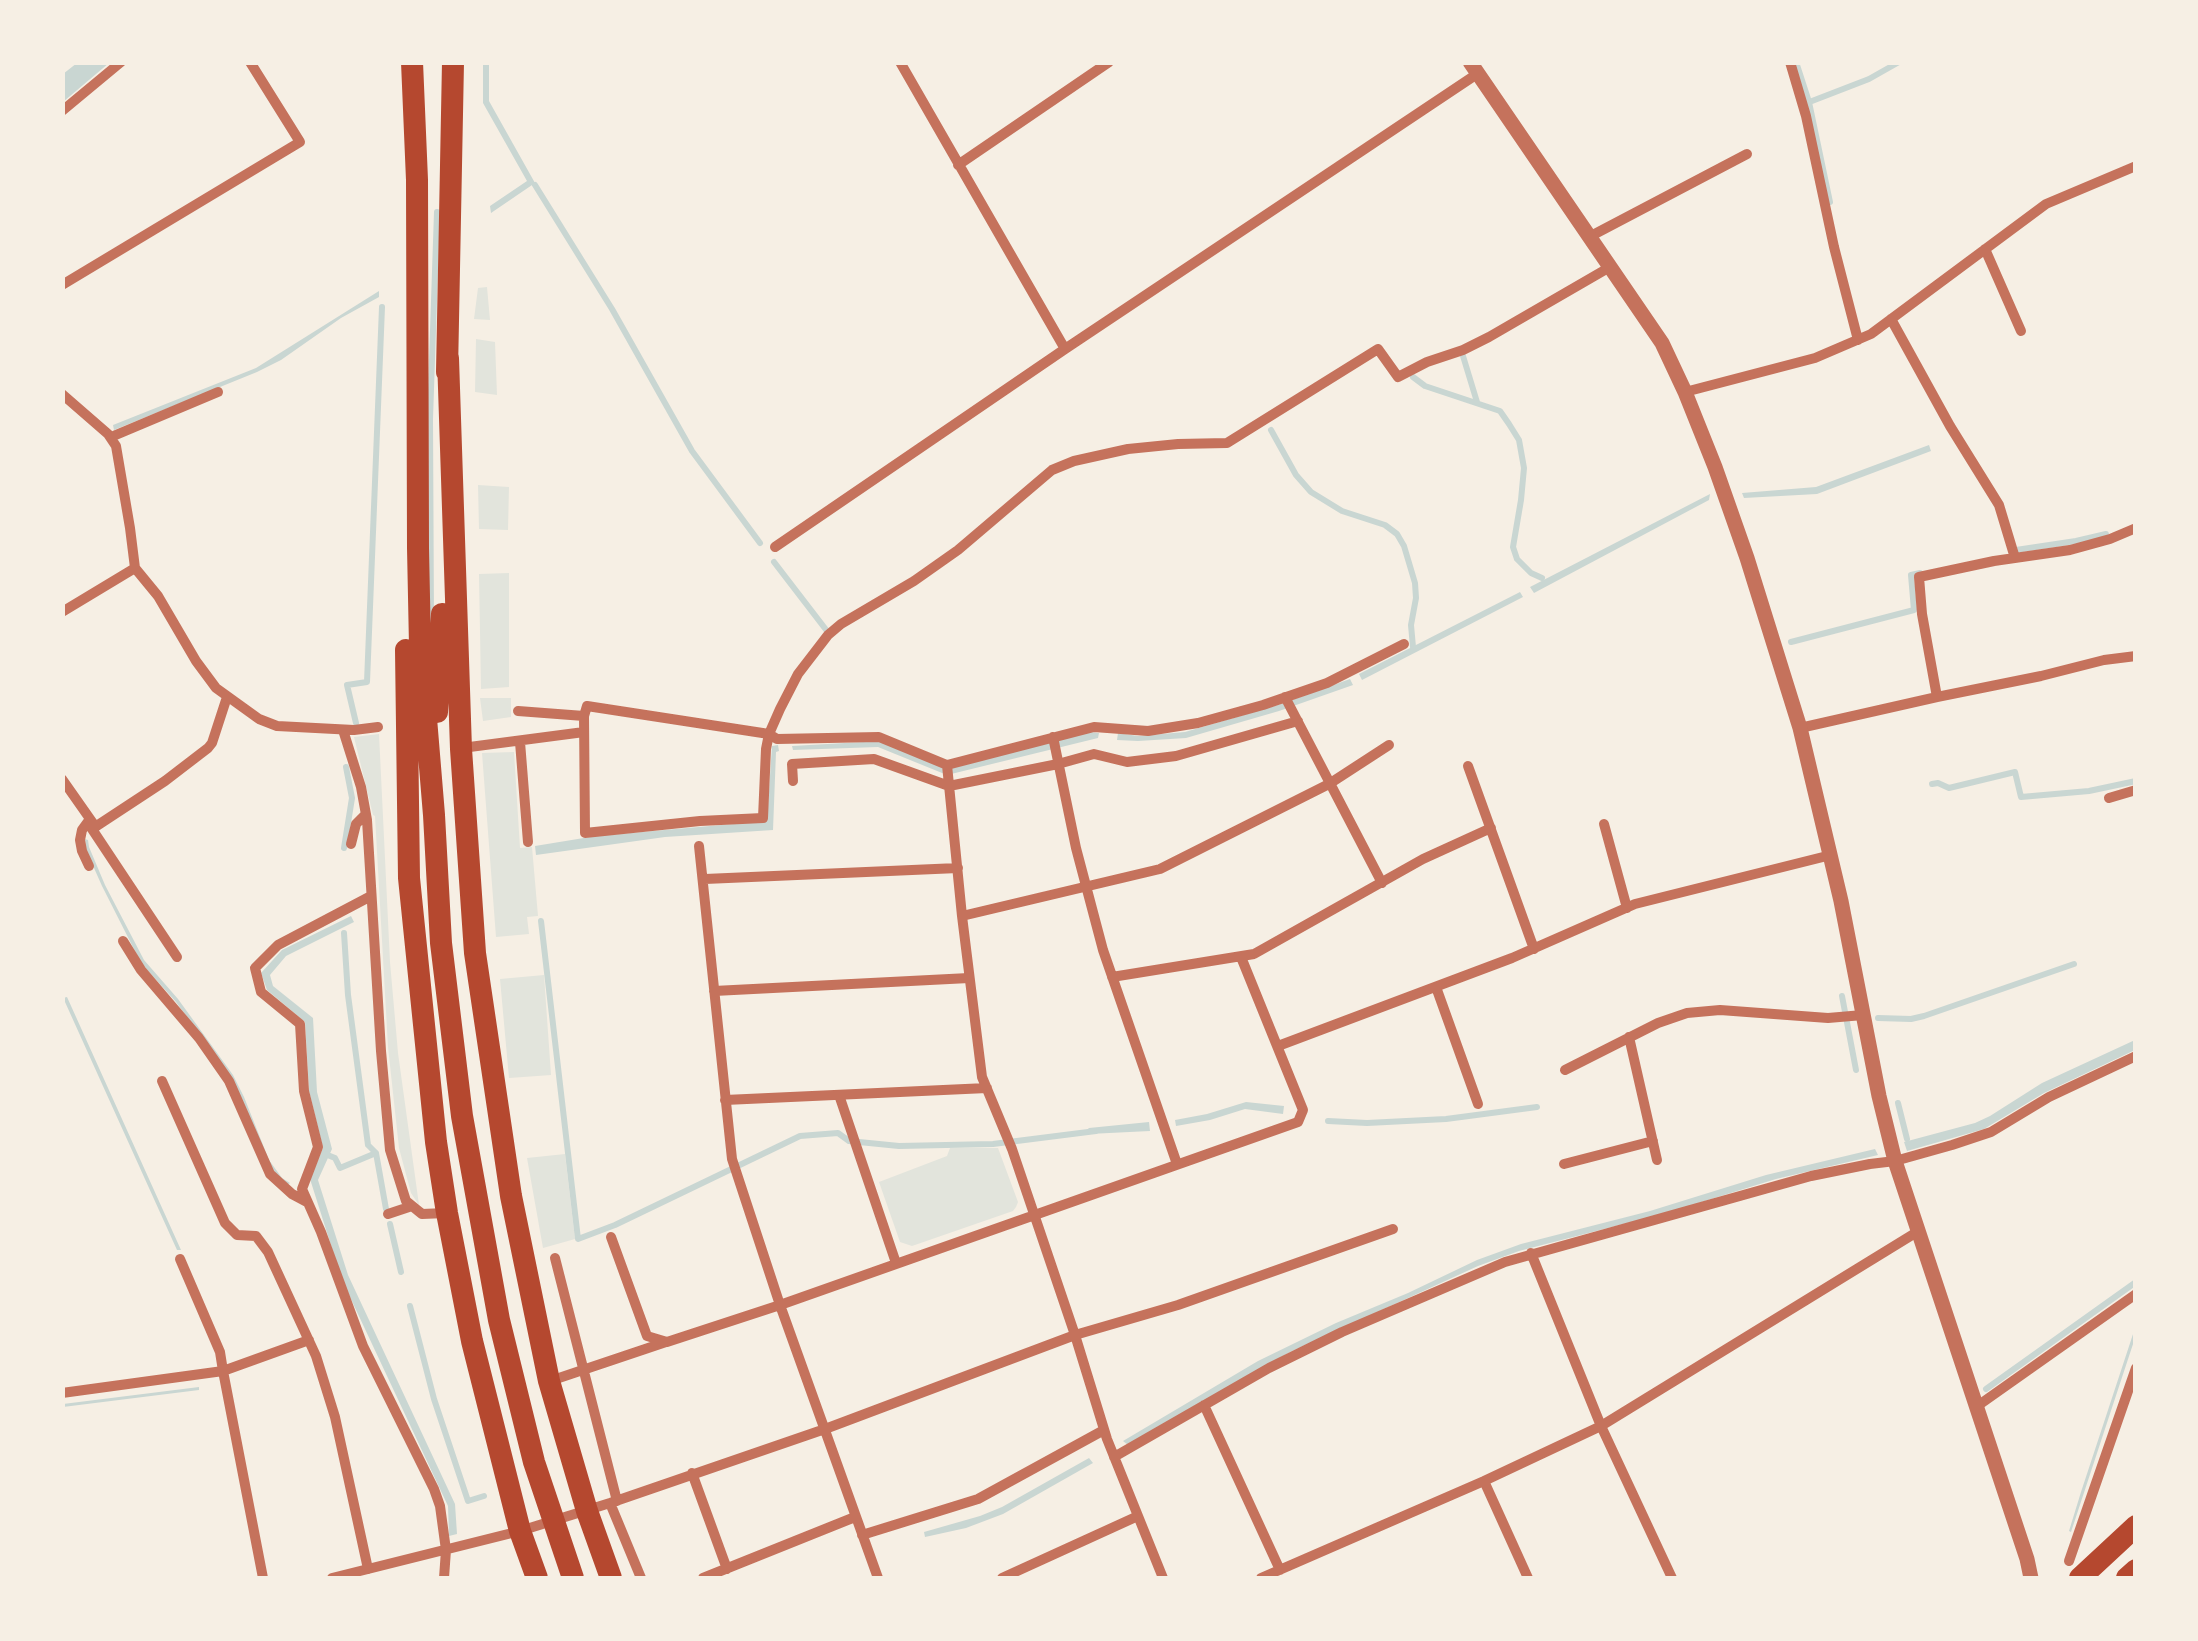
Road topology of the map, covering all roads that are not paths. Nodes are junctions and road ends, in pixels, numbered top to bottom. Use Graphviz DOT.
graph roads {
  1 [pos="121,62"];
  2 [pos="250,62"];
  3 [pos="412,62"];
  4 [pos="453,62"];
  5 [pos="900,62"];
  6 [pos="1109,62"];
  7 [pos="1790,62"];
  8 [pos="1474,68"];
  9 [pos="62,111"];
  10 [pos="1746,154"];
  11 [pos="958,165"];
  12 [pos="2136,166"];
  13 [pos="1590,237"];
  14 [pos="1985,249"];
  15 [pos="1610,267"];
  16 [pos="62,285"];
  17 [pos="1891,319"];
  18 [pos="2021,331"];
  19 [pos="1858,340"];
  20 [pos="1065,349"];
  21 [pos="448,358"];
  22 [pos="218,392"];
  23 [pos="1685,392"];
  24 [pos="62,394"];
  25 [pos="111,437"];
  26 [pos="2136,528"];
  27 [pos="775,547"];
  28 [pos="418,548"];
  29 [pos="2015,558"];
  30 [pos="135,568"];
  31 [pos="62,612"];
  32 [pos="1404,644"];
  33 [pos="2136,656"];
  34 [pos="1937,696"];
  35 [pos="227,697"];
  36 [pos="1285,697"];
  37 [pos="518,711"];
  38 [pos="584,716"];
  39 [pos="1298,721"];
  40 [pos="378,727"];
  41 [pos="1800,728"];
  42 [pos="343,730"];
  43 [pos="584,732"];
  44 [pos="769,734"];
  45 [pos="1052,737"];
  46 [pos="520,742"];
  47 [pos="1389,745"];
  48 [pos="460,748"];
  49 [pos="1058,764"];
  50 [pos="948,765"];
  51 [pos="1468,766"];
  52 [pos="62,779"];
  53 [pos="793,782"];
  54 [pos="1329,784"];
  55 [pos="949,786"];
  56 [pos="2136,790"];
  57 [pos="2108,798"];
  58 [pos="366,814"];
  59 [pos="434,815"];
  60 [pos="93,823"];
  61 [pos="1604,824"];
  62 [pos="1491,828"];
  63 [pos="528,842"];
  64 [pos="351,844"];
  65 [pos="700,846"];
  66 [pos="1830,854"];
  67 [pos="89,866"];
  68 [pos="958,868"];
  69 [pos="704,879"];
  70 [pos="1382,883"];
  71 [pos="1086,886"];
  72 [pos="371,896"];
  73 [pos="1626,908"];
  74 [pos="962,916"];
  75 [pos="123,941"];
  76 [pos="1534,949"];
  77 [pos="177,957"];
  78 [pos="1241,957"];
  79 [pos="1112,976"];
  80 [pos="970,978"];
  81 [pos="1436,987"];
  82 [pos="714,991"];
  83 [pos="1863,1015"];
  84 [pos="1629,1037"];
  85 [pos="1278,1046"];
  86 [pos="2136,1056"];
  87 [pos="1565,1070"];
  88 [pos="162,1081"];
  89 [pos="987,1088"];
  90 [pos="839,1095"];
  91 [pos="725,1100"];
  92 [pos="1478,1104"];
  93 [pos="1652,1140"];
  94 [pos="1657,1160"];
  95 [pos="1895,1162"];
  96 [pos="1178,1164"];
  97 [pos="1564,1164"];
  98 [pos="308,1203"];
  99 [pos="412,1206"];
  100 [pos="447,1212"];
  101 [pos="388,1214"];
  102 [pos="1035,1215"];
  103 [pos="1394,1230"];
  104 [pos="1917,1232"];
  105 [pos="611,1237"];
  106 [pos="1531,1253"];
  107 [pos="555,1258"];
  108 [pos="180,1259"];
  109 [pos="896,1264"];
  110 [pos="2136,1294"];
  111 [pos="780,1305"];
  112 [pos="1075,1335"];
  113 [pos="308,1340"];
  114 [pos="667,1342"];
  115 [pos="2136,1368"];
  116 [pos="582,1370"];
  117 [pos="223,1372"];
  118 [pos="548,1381"];
  119 [pos="62,1392"];
  120 [pos="1204,1405"];
  121 [pos="1976,1406"];
  122 [pos="1601,1426"];
  123 [pos="826,1429"];
  124 [pos="1104,1430"];
  125 [pos="1114,1457"];
  126 [pos="692,1474"];
  127 [pos="1484,1481"];
  128 [pos="614,1502"];
  129 [pos="587,1510"];
  130 [pos="1138,1516"];
  131 [pos="855,1517"];
  132 [pos="520,1530"];
  133 [pos="2131,1530"];
  134 [pos="862,1535"];
  135 [pos="446,1550"];
  136 [pos="727,1569"];
  137 [pos="368,1570"];
  138 [pos="1280,1570"];
  139 [pos="2075,1570"];
  140 [pos="2136,1570"];
  141 [pos="264,1578"];
  142 [pos="332,1578"];
  143 [pos="444,1578"];
  144 [pos="537,1578"];
  145 [pos="573,1578"];
  146 [pos="611,1578"];
  147 [pos="642,1578"];
  148 [pos="703,1578"];
  149 [pos="878,1578"];
  150 [pos="1002,1578"];
  151 [pos="1163,1578"];
  152 [pos="1261,1578"];
  153 [pos="1528,1578"];
  154 [pos="1672,1578"];
  155 [pos="2031,1578"];
  156 [pos="2127,1578"];
  1 -- 9 [label="street"];
  2 -- 16 [label="street"];
  3 -- 28 [label="highway"];
  4 -- 21 [label="highway"];
  5 -- 11 [label="street"];
  6 -- 11 [label="street"];
  7 -- 19 [label="street"];
  8 -- 13 [label="street"];
  8 -- 20 [label="street"];
  10 -- 13 [label="street"];
  11 -- 20 [label="street"];
  12 -- 14 [label="street"];
  13 -- 15 [label="street"];
  14 -- 17 [label="street"];
  14 -- 18 [label="street"];
  15 -- 23 [label="street"];
  15 -- 44 [label="street"];
  17 -- 19 [label="street"];
  17 -- 29 [label="street"];
  19 -- 23 [label="street"];
  20 -- 27 [label="street"];
  21 -- 48 [label="highway"];
  21 -- 59 [label="highway"];
  22 -- 25 [label="street"];
  23 -- 41 [label="street"];
  24 -- 25 [label="street"];
  25 -- 30 [label="street"];
  26 -- 29 [label="street"];
  28 -- 59 [label="highway"];
  28 -- 100 [label="highway"];
  29 -- 34 [label="street"];
  30 -- 31 [label="street"];
  30 -- 35 [label="street"];
  32 -- 36 [label="street"];
  33 -- 34 [label="street"];
  34 -- 41 [label="street"];
  35 -- 42 [label="street"];
  35 -- 60 [label="street"];
  36 -- 39 [label="street"];
  36 -- 45 [label="street"];
  37 -- 38 [label="street"];
  38 -- 43 [label="street"];
  38 -- 44 [label="street"];
  39 -- 49 [label="street"];
  39 -- 54 [label="street"];
  40 -- 42 [label="street"];
  41 -- 66 [label="street"];
  42 -- 58 [label="street"];
  43 -- 44 [label="street"];
  43 -- 46 [label="street"];
  44 -- 50 [label="street"];
  45 -- 49 [label="street"];
  45 -- 50 [label="street"];
  46 -- 48 [label="street"];
  46 -- 63 [label="street"];
  47 -- 54 [label="street"];
  48 -- 118 [label="highway"];
  49 -- 55 [label="street"];
  49 -- 71 [label="street"];
  50 -- 55 [label="street"];
  51 -- 62 [label="street"];
  52 -- 60 [label="street"];
  53 -- 55 [label="street"];
  54 -- 70 [label="street"];
  54 -- 71 [label="street"];
  55 -- 68 [label="street"];
  56 -- 57 [label="street"];
  58 -- 64 [label="street"];
  58 -- 72 [label="street"];
  59 -- 145 [label="highway"];
  60 -- 67 [label="street"];
  60 -- 77 [label="street"];
  61 -- 73 [label="street"];
  62 -- 70 [label="street"];
  62 -- 76 [label="street"];
  65 -- 69 [label="street"];
  66 -- 73 [label="street"];
  66 -- 83 [label="street"];
  68 -- 69 [label="street"];
  68 -- 74 [label="street"];
  69 -- 82 [label="street"];
  70 -- 78 [label="street"];
  71 -- 74 [label="street"];
  71 -- 79 [label="street"];
  72 -- 98 [label="street"];
  72 -- 99 [label="street"];
  73 -- 76 [label="street"];
  74 -- 80 [label="street"];
  75 -- 98 [label="street"];
  76 -- 81 [label="street"];
  78 -- 79 [label="street"];
  78 -- 85 [label="street"];
  79 -- 96 [label="street"];
  80 -- 82 [label="street"];
  80 -- 89 [label="street"];
  81 -- 85 [label="street"];
  81 -- 92 [label="street"];
  82 -- 91 [label="street"];
  83 -- 84 [label="street"];
  83 -- 95 [label="street"];
  84 -- 87 [label="street"];
  84 -- 93 [label="street"];
  85 -- 96 [label="street"];
  86 -- 95 [label="street"];
  88 -- 113 [label="street"];
  89 -- 90 [label="street"];
  89 -- 102 [label="street"];
  90 -- 91 [label="street"];
  90 -- 109 [label="street"];
  91 -- 111 [label="street"];
  93 -- 94 [label="street"];
  93 -- 97 [label="street"];
  95 -- 104 [label="street"];
  95 -- 106 [label="street"];
  96 -- 102 [label="street"];
  98 -- 135 [label="street"];
  99 -- 100 [label="street"];
  99 -- 101 [label="street"];
  100 -- 132 [label="highway"];
  102 -- 109 [label="street"];
  102 -- 112 [label="street"];
  103 -- 112 [label="street"];
  104 -- 121 [label="street"];
  104 -- 122 [label="street"];
  105 -- 114 [label="street"];
  106 -- 120 [label="street"];
  106 -- 122 [label="street"];
  107 -- 116 [label="street"];
  108 -- 117 [label="street"];
  109 -- 111 [label="street"];
  110 -- 121 [label="street"];
  111 -- 114 [label="street"];
  111 -- 123 [label="street"];
  112 -- 123 [label="street"];
  112 -- 124 [label="street"];
  113 -- 117 [label="street"];
  113 -- 137 [label="street"];
  114 -- 116 [label="street"];
  115 -- 139 [label="street"];
  116 -- 118 [label="street"];
  116 -- 128 [label="street"];
  117 -- 119 [label="street"];
  117 -- 141 [label="street"];
  118 -- 129 [label="highway"];
  120 -- 125 [label="street"];
  120 -- 138 [label="street"];
  121 -- 155 [label="street"];
  122 -- 127 [label="street"];
  122 -- 154 [label="street"];
  123 -- 126 [label="street"];
  123 -- 131 [label="street"];
  124 -- 125 [label="street"];
  124 -- 134 [label="street"];
  125 -- 130 [label="street"];
  126 -- 128 [label="street"];
  126 -- 136 [label="street"];
  127 -- 138 [label="street"];
  127 -- 153 [label="street"];
  128 -- 129 [label="street"];
  128 -- 147 [label="street"];
  129 -- 132 [label="street"];
  129 -- 146 [label="highway"];
  130 -- 150 [label="street"];
  130 -- 151 [label="street"];
  131 -- 134 [label="street"];
  131 -- 136 [label="street"];
  132 -- 135 [label="street"];
  132 -- 144 [label="highway"];
  133 -- 139 [label="highway"];
  134 -- 149 [label="street"];
  135 -- 137 [label="street"];
  135 -- 143 [label="street"];
  136 -- 148 [label="street"];
  137 -- 142 [label="street"];
  138 -- 152 [label="street"];
  140 -- 156 [label="highway"];
}
